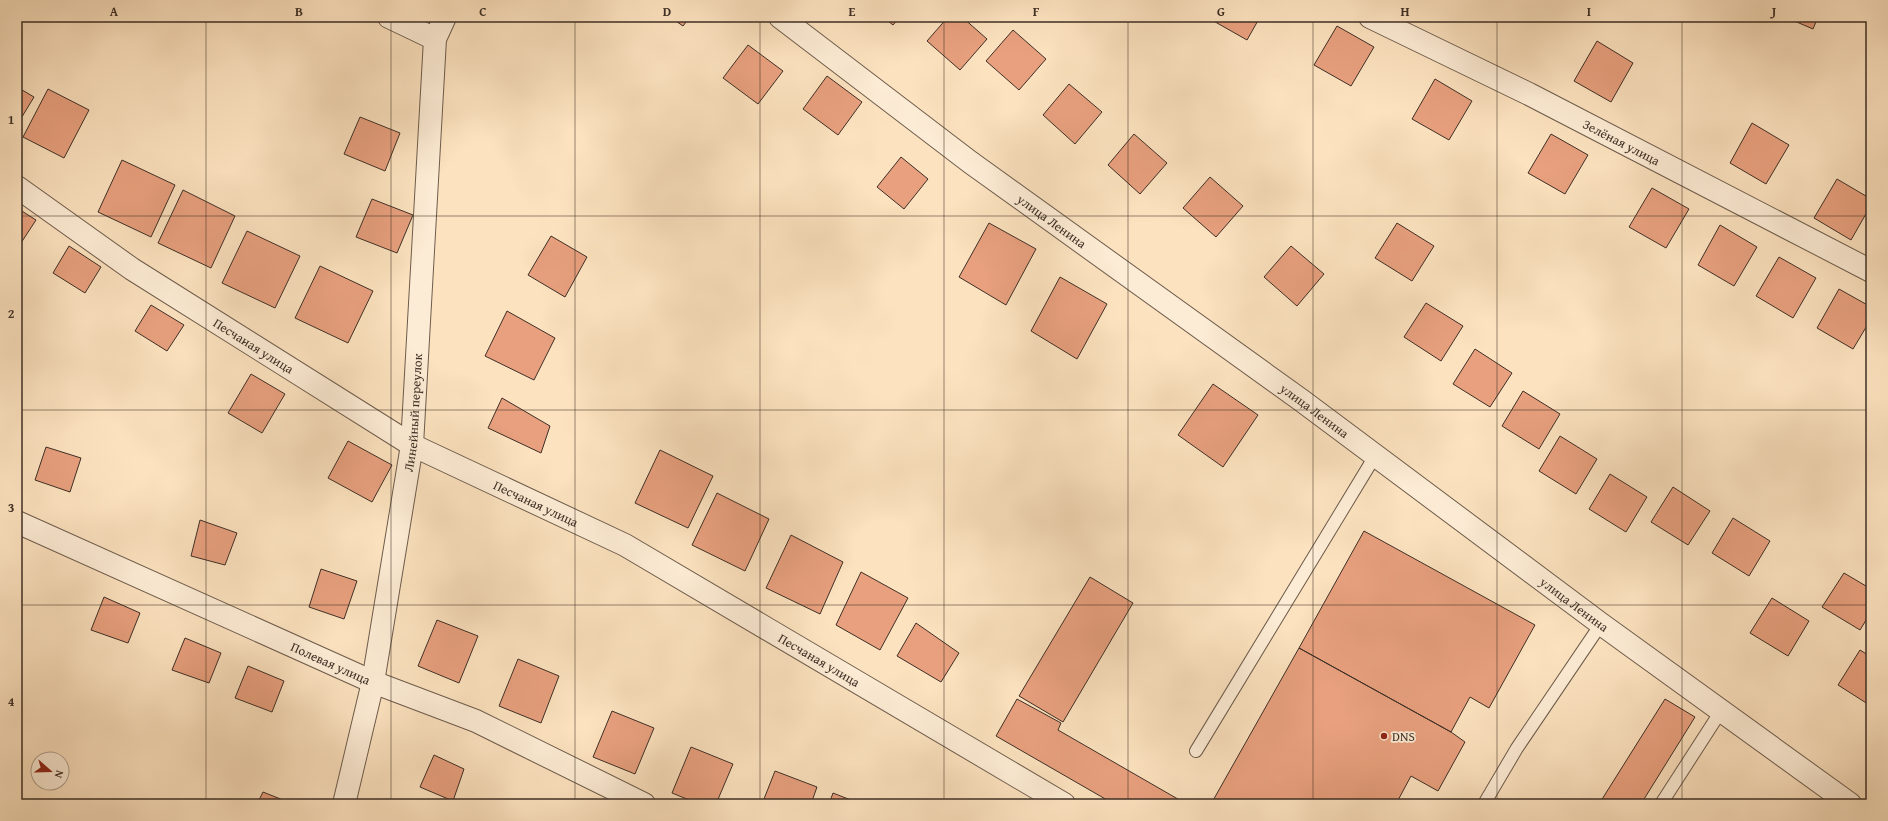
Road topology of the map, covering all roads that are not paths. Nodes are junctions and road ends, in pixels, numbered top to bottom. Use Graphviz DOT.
graph roads {
  1 [pos="389,17"];
  2 [pos="445,17"];
  3 [pos="780,17"];
  4 [pos="1370,17"];
  5 [pos="435,38"];
  6 [pos="17,187"];
  7 [pos="1871,271"];
  8 [pos="412,445"];
  9 [pos="1375,456"];
  10 [pos="17,522"];
  11 [pos="1601,624"];
  12 [pos="373,682"];
  13 [pos="1721,710"];
  14 [pos="1196,751"];
  15 [pos="344,804"];
  16 [pos="644,804"];
  17 [pos="1064,804"];
  18 [pos="1484,804"];
  19 [pos="1661,804"];
  20 [pos="1850,804"];
  1 -- 5 [label="street"];
  2 -- 5 [label="street, Линейный переулок"];
  3 -- 9 [label="street, улица Ленина"];
  4 -- 7 [label="street, Зелёная улица"];
  5 -- 8 [label="street, Линейный переулок"];
  6 -- 8 [label="street, Песчаная улица"];
  8 -- 12 [label="street, Линейный переулок"];
  8 -- 17 [label="street, Песчаная улица"];
  9 -- 11 [label="street, улица Ленина"];
  9 -- 14 [label="lane"];
  10 -- 12 [label="street, Полевая улица"];
  11 -- 13 [label="street, улица Ленина"];
  11 -- 18 [label="lane"];
  12 -- 15 [label="street, Линейный переулок"];
  12 -- 16 [label="street, Полевая улица"];
  13 -- 19 [label="lane"];
  13 -- 20 [label="street, улица Ленина"];
}
